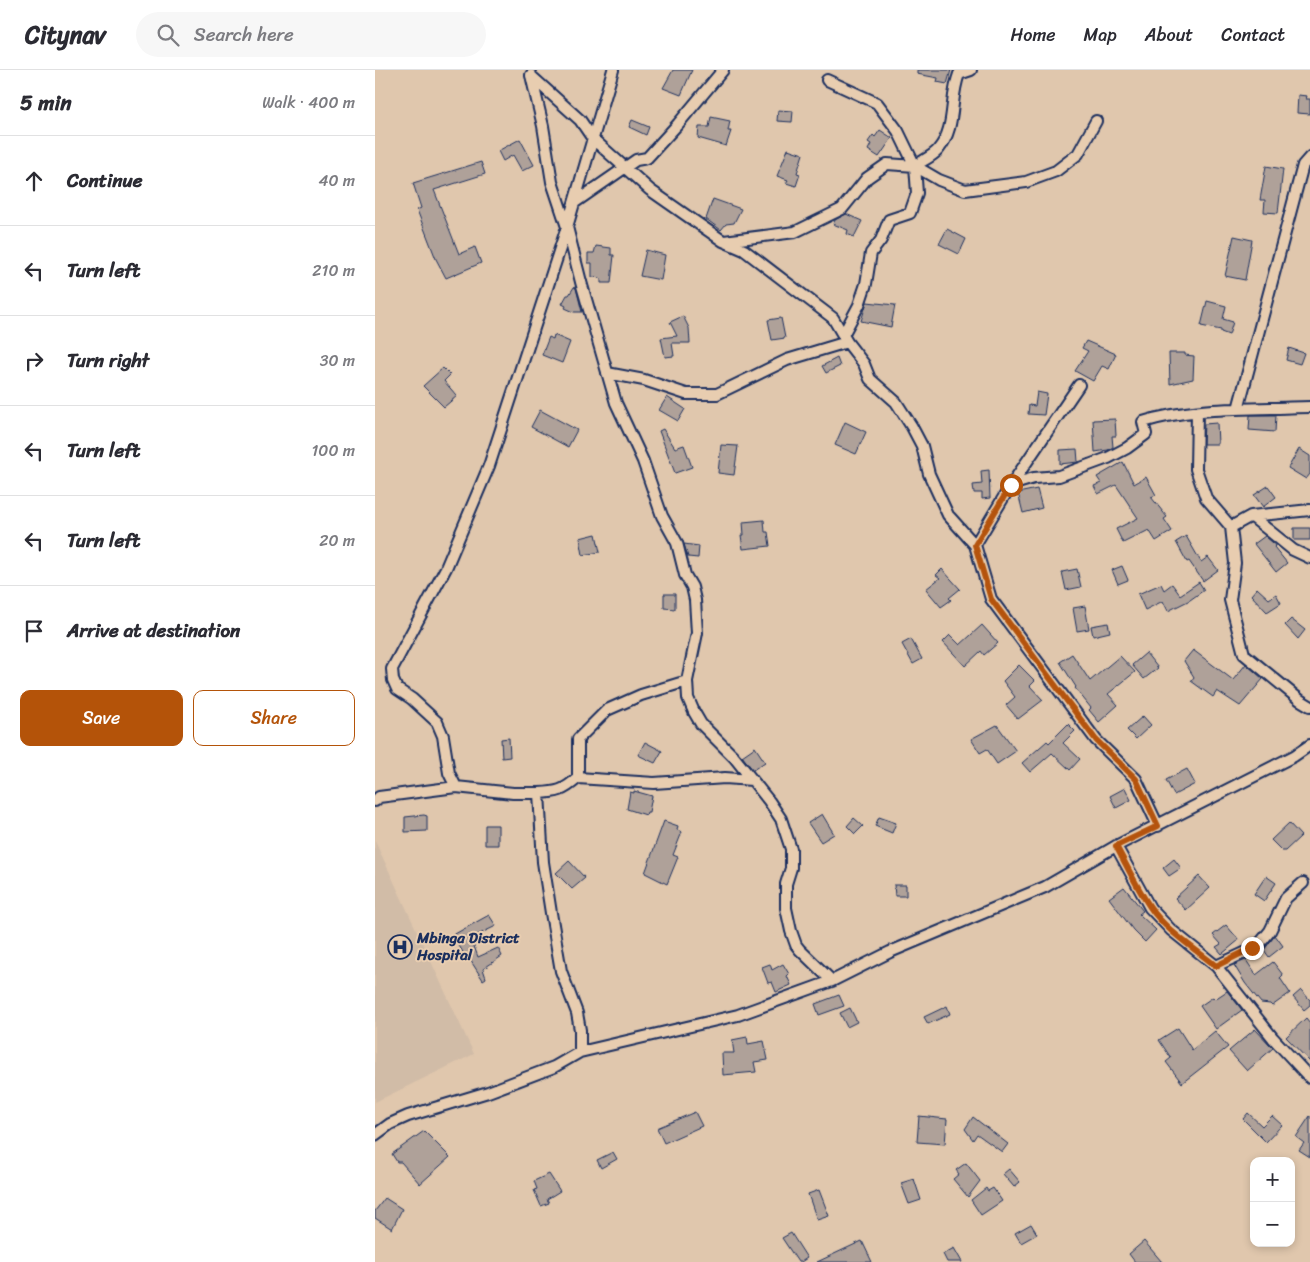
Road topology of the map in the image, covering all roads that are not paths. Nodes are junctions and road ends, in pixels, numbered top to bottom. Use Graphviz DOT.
graph roads {
  1 [pos="613,70"];
  2 [pos="723,70"];
  3 [pos="971,70"];
  4 [pos="531,73"];
  5 [pos="827,80"];
  6 [pos="1096,122"];
  7 [pos="593,139"];
  8 [pos="1310,157"];
  9 [pos="915,166"];
  10 [pos="625,167"];
  11 [pos="574,203"];
  12 [pos="567,227"];
  13 [pos="723,241"];
  14 [pos="845,339"];
  15 [pos="607,373"];
  16 [pos="1079,385"];
  17 [pos="1310,407"];
  18 [pos="1238,409"];
  19 [pos="1197,412"];
  20 [pos="1011,485"];
  21 [pos="1310,510"];
  22 [pos="1251,516"];
  23 [pos="1231,527"];
  24 [pos="975,545"];
  25 [pos="1310,558"];
  26 [pos="687,681"];
  27 [pos="1310,706"];
  28 [pos="1310,745"];
  29 [pos="578,778"];
  30 [pos="752,780"];
  31 [pos="456,787"];
  32 [pos="539,793"];
  33 [pos="375,801"];
  34 [pos="1158,826"];
  35 [pos="1116,846"];
  36 [pos="1303,884"];
  37 [pos="1216,966"];
  38 [pos="832,981"];
  39 [pos="580,1052"];
  40 [pos="1310,1078"];
  41 [pos="375,1135"];
  1 -- 7 [label="street"];
  2 -- 10 [label="street"];
  3 -- 9 [label="street"];
  4 -- 7 [label="street"];
  4 -- 12 [label="street"];
  5 -- 9 [label="street"];
  6 -- 9 [label="street"];
  7 -- 10 [label="street"];
  7 -- 11 [label="street"];
  8 -- 18 [label="street"];
  9 -- 13 [label="street"];
  9 -- 14 [label="street"];
  10 -- 11 [label="street"];
  10 -- 13 [label="street"];
  11 -- 12 [label="street"];
  12 -- 15 [label="street"];
  12 -- 31 [label="street"];
  13 -- 14 [label="street"];
  14 -- 15 [label="street"];
  14 -- 24 [label="street"];
  15 -- 26 [label="street"];
  16 -- 20 [label="street"];
  17 -- 18 [label="street"];
  18 -- 19 [label="street"];
  19 -- 20 [label="street"];
  19 -- 23 [label="street"];
  20 -- 24 [label="street"];
  21 -- 22 [label="street"];
  22 -- 23 [label="street"];
  22 -- 25 [label="street"];
  23 -- 27 [label="street"];
  24 -- 34 [label="street"];
  26 -- 29 [label="street"];
  26 -- 30 [label="street"];
  28 -- 34 [label="street"];
  29 -- 30 [label="street"];
  29 -- 32 [label="street"];
  30 -- 38 [label="street"];
  31 -- 32 [label="street"];
  31 -- 33 [label="street"];
  32 -- 39 [label="street"];
  34 -- 35 [label="street"];
  35 -- 37 [label="street"];
  35 -- 38 [label="street"];
  36 -- 37 [label="street"];
  37 -- 40 [label="street"];
  38 -- 39 [label="street"];
  39 -- 41 [label="street"];
}
